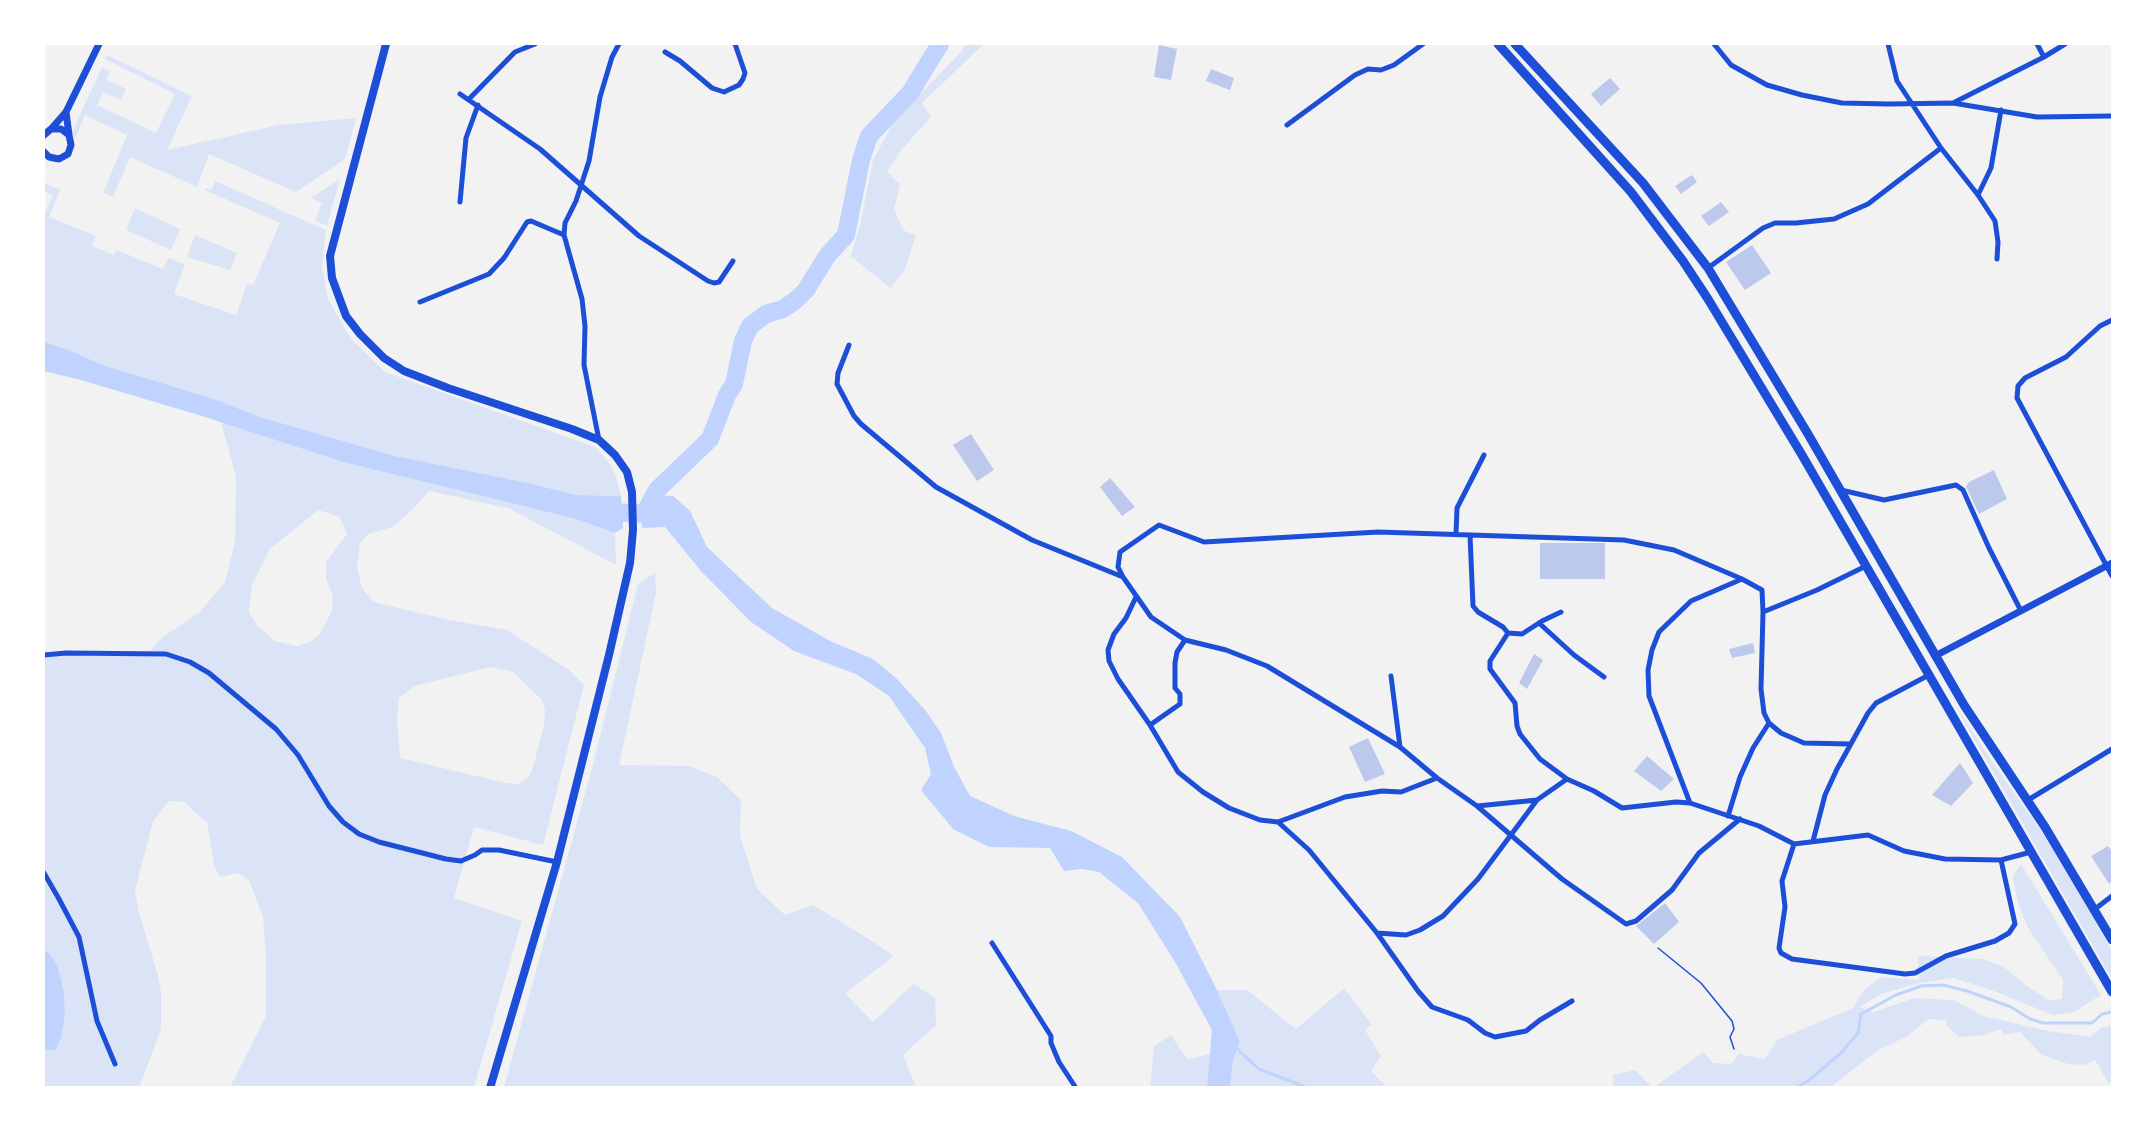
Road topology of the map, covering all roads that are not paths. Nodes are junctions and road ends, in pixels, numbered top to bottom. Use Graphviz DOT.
graph roads {
  1 [pos="99,44"];
  2 [pos="386,44"];
  3 [pos="535,44"];
  4 [pos="619,44"];
  5 [pos="735,44"];
  6 [pos="1423,44"];
  7 [pos="1498,44"];
  8 [pos="1517,44"];
  9 [pos="1714,44"];
  10 [pos="1888,44"];
  11 [pos="2037,44"];
  12 [pos="2065,44"];
  13 [pos="665,52"];
  14 [pos="2044,57"];
  15 [pos="460,94"];
  16 [pos="469,99"];
  17 [pos="1911,103"];
  18 [pos="1953,103"];
  19 [pos="478,105"];
  20 [pos="2001,110"];
  21 [pos="66,112"];
  22 [pos="2112,116"];
  23 [pos="1287,125"];
  24 [pos="51,129"];
  25 [pos="44,135"];
  26 [pos="69,135"];
  27 [pos="1941,148"];
  28 [pos="44,152"];
  29 [pos="52,158"];
  30 [pos="44,162"];
  31 [pos="581,185"];
  32 [pos="1978,195"];
  33 [pos="460,202"];
  34 [pos="564,235"];
  35 [pos="1997,259"];
  36 [pos="733,261"];
  37 [pos="1708,268"];
  38 [pos="420,302"];
  39 [pos="2112,320"];
  40 [pos="849,345"];
  41 [pos="599,440"];
  42 [pos="1484,455"];
  43 [pos="1839,490"];
  44 [pos="1456,534"];
  45 [pos="1470,535"];
  46 [pos="2110,564"];
  47 [pos="1866,566"];
  48 [pos="2112,576"];
  49 [pos="1123,577"];
  50 [pos="1743,579"];
  51 [pos="1136,597"];
  52 [pos="2021,611"];
  53 [pos="1561,612"];
  54 [pos="1763,612"];
  55 [pos="1539,623"];
  56 [pos="1508,633"];
  57 [pos="1185,640"];
  58 [pos="44,655"];
  59 [pos="1935,656"];
  60 [pos="1929,675"];
  61 [pos="1391,676"];
  62 [pos="1604,677"];
  63 [pos="1769,723"];
  64 [pos="1150,725"];
  65 [pos="1850,744"];
  66 [pos="1401,747"];
  67 [pos="2112,749"];
  68 [pos="1437,778"];
  69 [pos="1567,779"];
  70 [pos="1538,800"];
  71 [pos="2028,800"];
  72 [pos="1690,803"];
  73 [pos="1477,806"];
  74 [pos="1728,816"];
  75 [pos="1740,819"];
  76 [pos="1278,822"];
  77 [pos="1511,837"];
  78 [pos="1813,841"];
  79 [pos="1794,844"];
  80 [pos="2031,852"];
  81 [pos="2001,860"];
  82 [pos="557,862"];
  83 [pos="44,873"];
  84 [pos="2112,896"];
  85 [pos="2095,909"];
  86 [pos="1377,933"];
  87 [pos="2112,940"];
  88 [pos="992,943"];
  89 [pos="2112,992"];
  90 [pos="1572,1001"];
  91 [pos="115,1064"];
  92 [pos="490,1088"];
  93 [pos="1076,1088"];
  1 -- 21 [label="street"];
  2 -- 41 [label="main road"];
  3 -- 16 [label="street"];
  4 -- 31 [label="street"];
  5 -- 13 [label="street"];
  6 -- 23 [label="street"];
  7 -- 47 [label="main road"];
  8 -- 37 [label="main road"];
  9 -- 17 [label="street"];
  10 -- 17 [label="street"];
  11 -- 14 [label="street"];
  12 -- 14 [label="street"];
  14 -- 18 [label="street"];
  15 -- 16 [label="street"];
  16 -- 19 [label="street"];
  17 -- 18 [label="street"];
  17 -- 27 [label="street"];
  18 -- 20 [label="street"];
  19 -- 31 [label="street"];
  19 -- 33 [label="street"];
  20 -- 22 [label="street"];
  20 -- 32 [label="street"];
  21 -- 24 [label="street"];
  21 -- 26 [label="street"];
  24 -- 25 [label="street"];
  24 -- 26 [label="street"];
  26 -- 29 [label="street"];
  27 -- 32 [label="street"];
  27 -- 37 [label="street"];
  28 -- 29 [label="street"];
  29 -- 30 [label="street"];
  31 -- 34 [label="street"];
  31 -- 36 [label="street"];
  32 -- 35 [label="street"];
  34 -- 38 [label="street"];
  34 -- 41 [label="street"];
  37 -- 43 [label="main road"];
  39 -- 46 [label="street"];
  40 -- 49 [label="street"];
  41 -- 82 [label="main road"];
  42 -- 44 [label="street"];
  43 -- 52 [label="street"];
  43 -- 59 [label="main road"];
  44 -- 45 [label="street"];
  44 -- 49 [label="street"];
  45 -- 50 [label="street"];
  45 -- 56 [label="street"];
  46 -- 48 [label="street"];
  46 -- 52 [label="street"];
  47 -- 54 [label="street"];
  47 -- 60 [label="main road"];
  49 -- 51 [label="street"];
  50 -- 54 [label="street"];
  50 -- 72 [label="street"];
  51 -- 57 [label="street"];
  51 -- 64 [label="street"];
  52 -- 59 [label="street"];
  53 -- 55 [label="street"];
  54 -- 63 [label="street"];
  55 -- 56 [label="street"];
  55 -- 62 [label="street"];
  56 -- 69 [label="street"];
  57 -- 64 [label="street"];
  57 -- 66 [label="street"];
  58 -- 82 [label="street"];
  59 -- 71 [label="main road"];
  60 -- 65 [label="street"];
  60 -- 80 [label="main road"];
  61 -- 66 [label="street"];
  63 -- 65 [label="street"];
  63 -- 74 [label="street"];
  64 -- 76 [label="street"];
  65 -- 78 [label="street"];
  66 -- 68 [label="street"];
  67 -- 71 [label="street"];
  68 -- 73 [label="street"];
  68 -- 76 [label="street"];
  69 -- 70 [label="street"];
  69 -- 72 [label="street"];
  70 -- 73 [label="street"];
  70 -- 77 [label="street"];
  71 -- 85 [label="main road"];
  72 -- 74 [label="street"];
  73 -- 77 [label="street"];
  74 -- 75 [label="street"];
  75 -- 77 [label="street"];
  75 -- 79 [label="street"];
  76 -- 86 [label="street"];
  77 -- 86 [label="street"];
  78 -- 79 [label="street"];
  78 -- 81 [label="street"];
  79 -- 81 [label="street"];
  80 -- 81 [label="street"];
  80 -- 89 [label="main road"];
  82 -- 92 [label="main road"];
  83 -- 91 [label="street"];
  84 -- 85 [label="street"];
  85 -- 87 [label="main road"];
  86 -- 90 [label="street"];
  88 -- 93 [label="street"];
}
